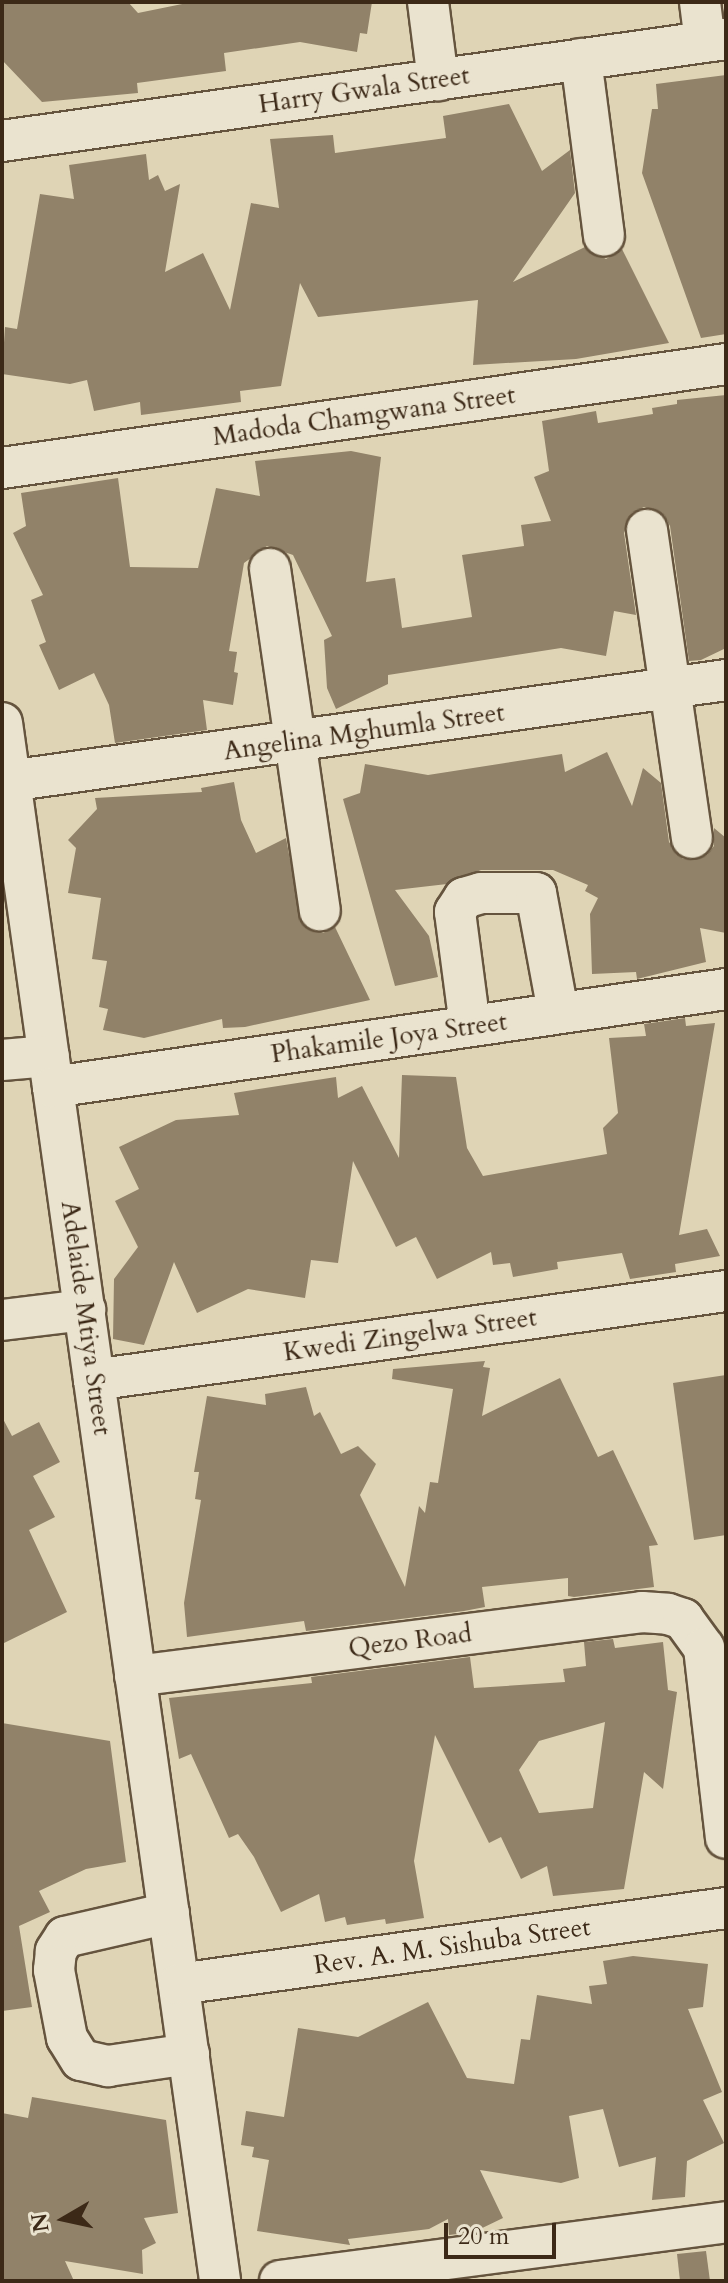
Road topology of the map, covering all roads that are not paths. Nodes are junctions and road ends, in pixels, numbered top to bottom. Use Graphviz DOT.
graph roads {
  1 [pos="428,2"];
  2 [pos="700,2"];
  3 [pos="716,40"];
  4 [pos="581,59"];
  5 [pos="438,80"];
  6 [pos="2,141"];
  7 [pos="604,236"];
  8 [pos="726,364"];
  9 [pos="2,468"];
  10 [pos="647,530"];
  11 [pos="270,569"];
  12 [pos="726,680"];
  13 [pos="669,688"];
  14 [pos="2,723"];
  15 [pos="296,742"];
  16 [pos="6,782"];
  17 [pos="692,838"];
  18 [pos="320,910"];
  19 [pos="726,989"];
  20 [pos="558,1012"];
  21 [pos="470,1026"];
  22 [pos="2,1060"];
  23 [pos="51,1071"];
  24 [pos="726,1291"];
  25 [pos="85,1310"];
  26 [pos="2,1320"];
  27 [pos="94,1380"];
  28 [pos="135,1676"];
  29 [pos="726,1838"];
  30 [pos="726,1908"];
  31 [pos="169,1913"];
  32 [pos="179,1984"];
  33 [pos="189,2054"];
  34 [pos="726,2222"];
  35 [pos="220,2281"];
  36 [pos="280,2281"];
  1 -- 5 [label="street"];
  2 -- 3 [label="street"];
  3 -- 4 [label="street, Harry Gwala Street"];
  4 -- 5 [label="street, Harry Gwala Street"];
  4 -- 7 [label="street"];
  5 -- 6 [label="street, Harry Gwala Street"];
  8 -- 9 [label="street, Madoda Chamgwana Street"];
  10 -- 13 [label="street"];
  11 -- 15 [label="street"];
  12 -- 13 [label="street, Angelina Mghumla Street"];
  13 -- 15 [label="street, Angelina Mghumla Street"];
  13 -- 17 [label="street"];
  14 -- 16 [label="street, Adelaide Mtiya Street"];
  15 -- 16 [label="street, Angelina Mghumla Street"];
  15 -- 18 [label="street"];
  16 -- 23 [label="street, Adelaide Mtiya Street"];
  19 -- 20 [label="street, Phakamile Joya Street"];
  20 -- 21 [label="street, Phakamile Joya Street"];
  20 -- 21 [label="street"];
  21 -- 23 [label="street, Phakamile Joya Street"];
  22 -- 23 [label="street, Phakamile Joya Street"];
  23 -- 25 [label="street, Adelaide Mtiya Street"];
  24 -- 27 [label="street, Kwedi Zingelwa Street"];
  25 -- 26 [label="street"];
  25 -- 27 [label="street, Adelaide Mtiya Street"];
  27 -- 28 [label="street, Adelaide Mtiya Street"];
  28 -- 29 [label="street, Qezo Road"];
  28 -- 31 [label="street, Adelaide Mtiya Street"];
  30 -- 32 [label="street, Rev. A. M. Sishuba Street"];
  31 -- 32 [label="street, Adelaide Mtiya Street"];
  31 -- 33 [label="street"];
  32 -- 33 [label="street, Adelaide Mtiya Street"];
  33 -- 35 [label="street, Adelaide Mtiya Street"];
  34 -- 36 [label="street"];
}
